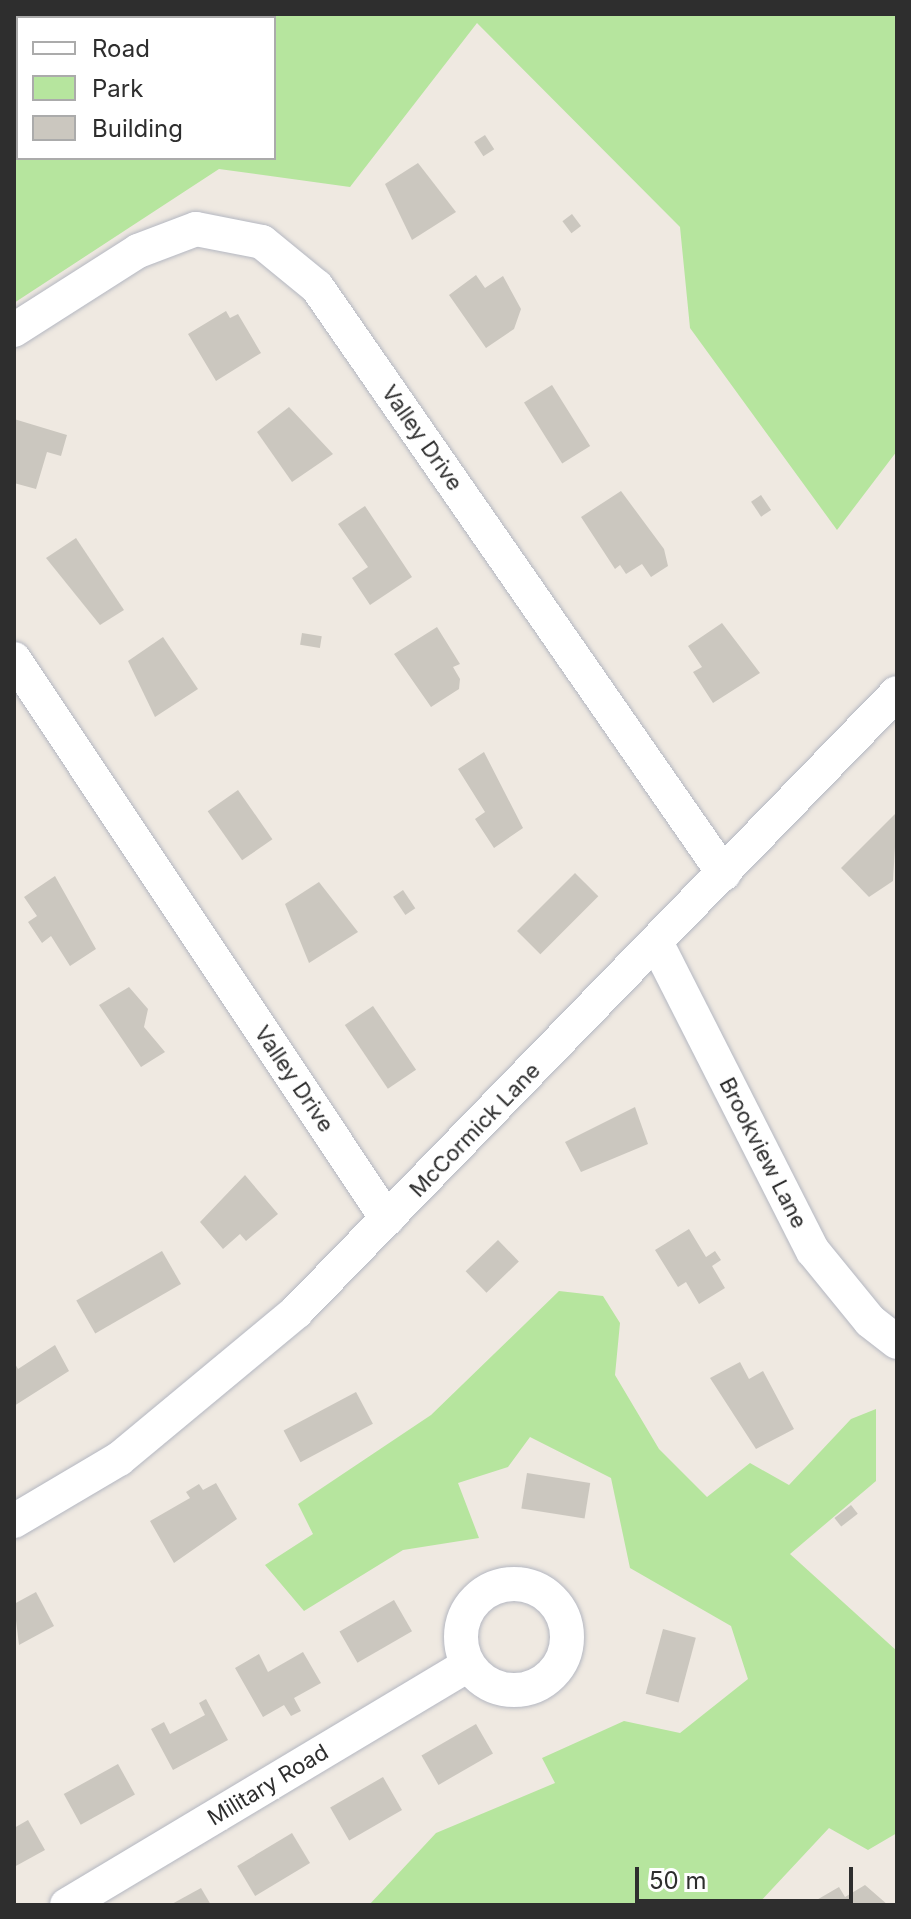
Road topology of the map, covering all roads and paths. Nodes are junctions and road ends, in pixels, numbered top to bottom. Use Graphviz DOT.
graph roads {
  1 [pos="14,330"];
  2 [pos="14,659"];
  3 [pos="897,693"];
  4 [pos="724,874"];
  5 [pos="657,944"];
  6 [pos="387,1219"];
  7 [pos="897,1342"];
  8 [pos="14,1521"];
  9 [pos="468,1665"];
  10 [pos="67,1905"];
  1 -- 4 [label="street, Valley Drive"];
  2 -- 6 [label="street, Valley Drive"];
  3 -- 4 [label="street, McCormick Lane"];
  4 -- 5 [label="street, McCormick Lane"];
  5 -- 6 [label="street, McCormick Lane"];
  5 -- 7 [label="street, Brookview Lane"];
  6 -- 8 [label="street, McCormick Lane"];
  9 -- 10 [label="street, Military Road"];
}
